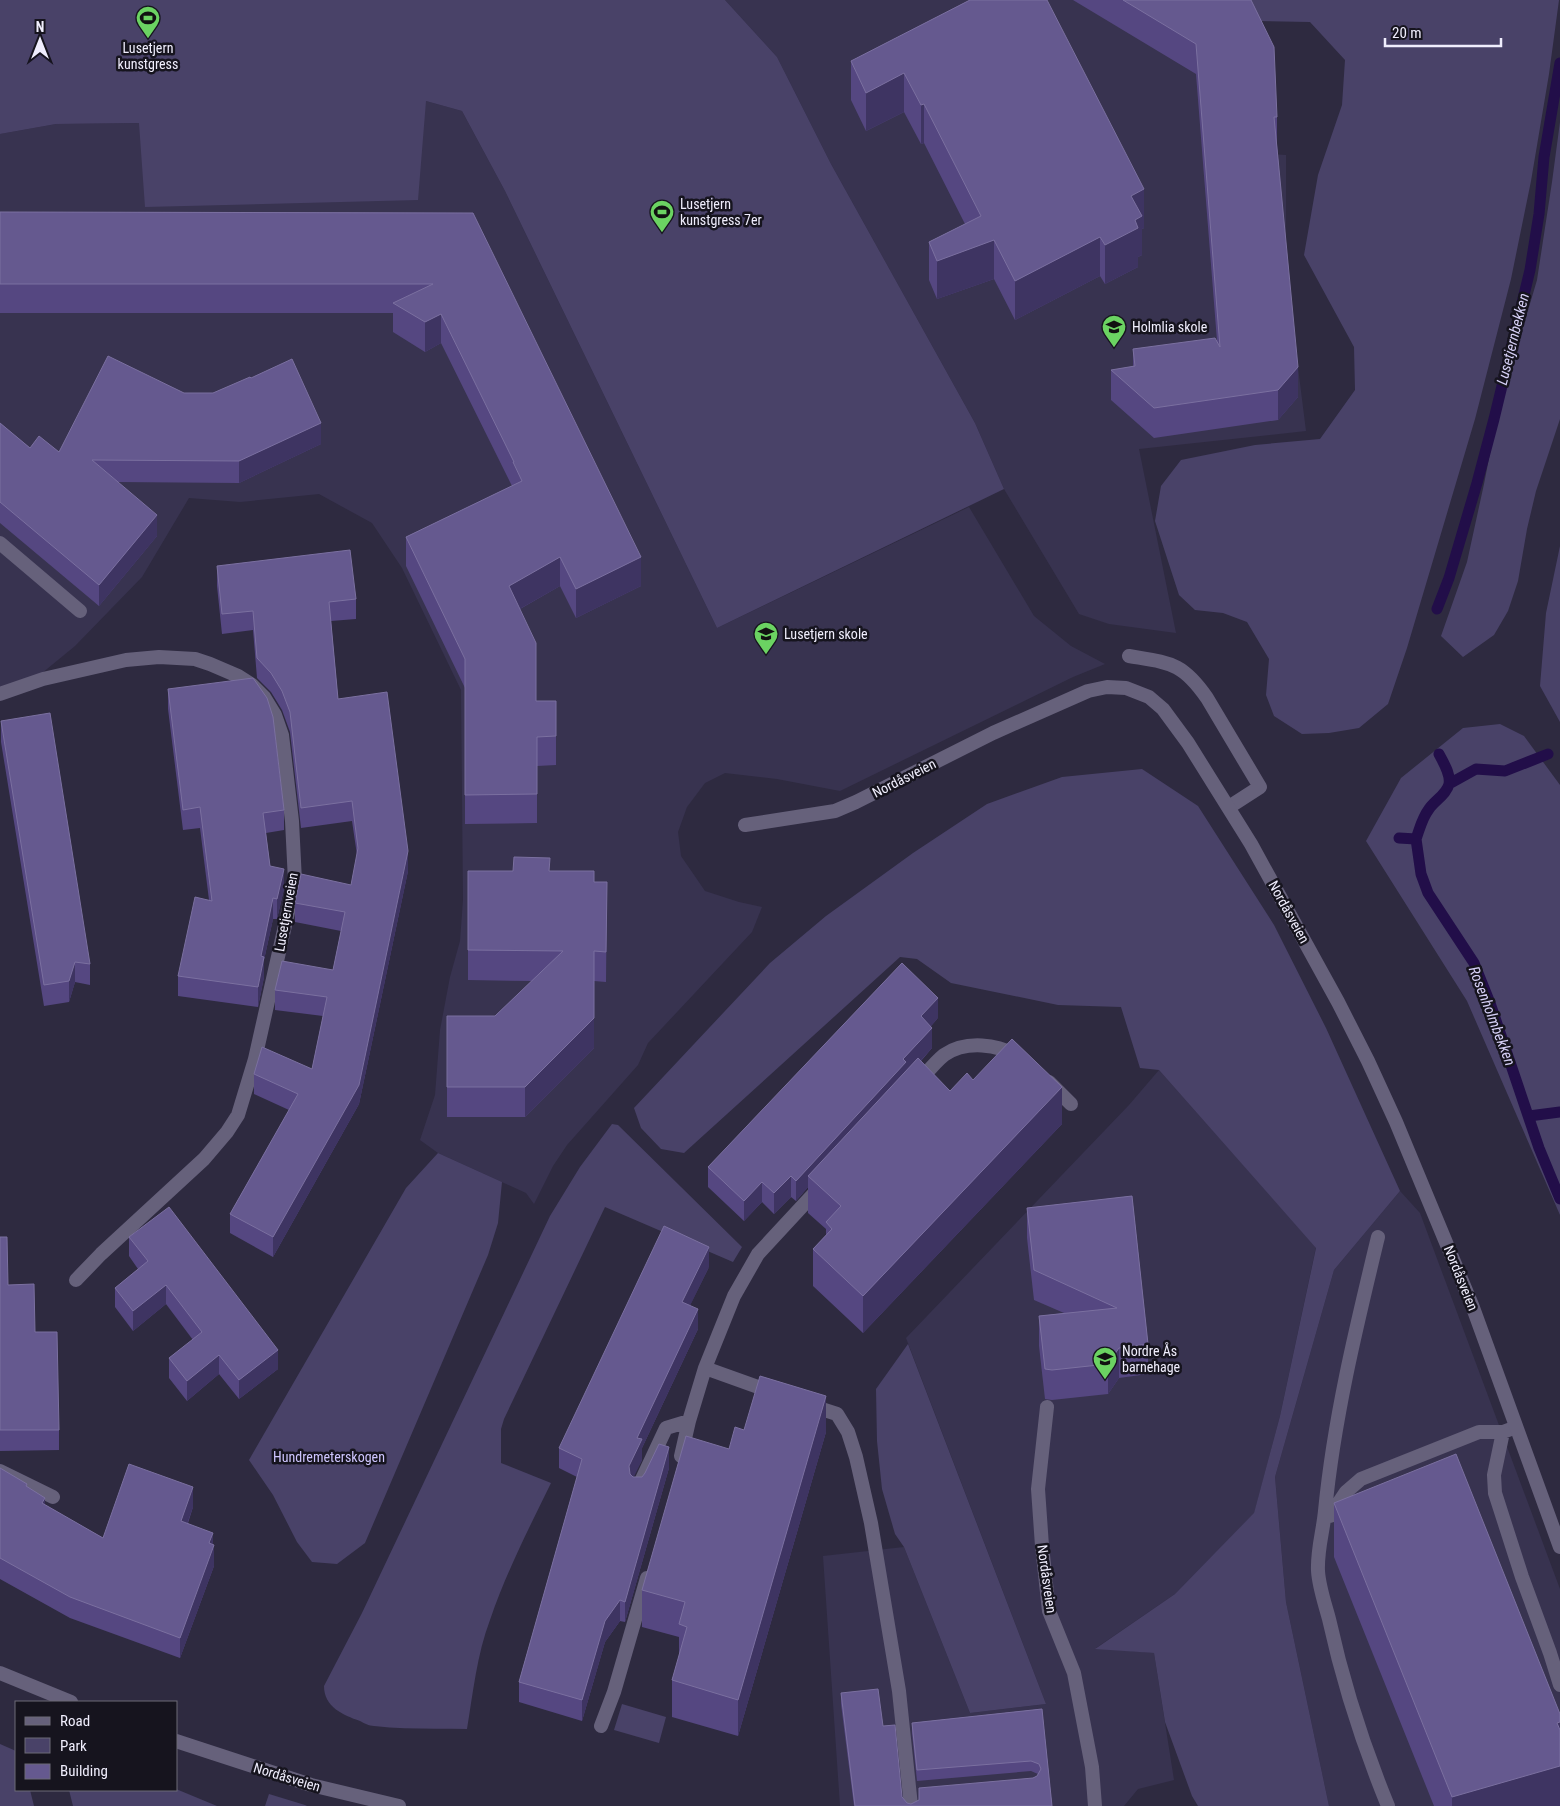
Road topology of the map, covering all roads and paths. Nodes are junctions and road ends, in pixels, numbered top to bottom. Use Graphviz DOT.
graph roads {
  1 [pos="0,543"];
  2 [pos="80,611"];
  3 [pos="1130,656"];
  4 [pos="2,691"];
  5 [pos="1229,807"];
  6 [pos="746,825"];
  7 [pos="906,1095"];
  8 [pos="1071,1104"];
  9 [pos="832,1175"];
  10 [pos="1378,1237"];
  11 [pos="76,1280"];
  12 [pos="705,1368"];
  13 [pos="1047,1406"];
  14 [pos="689,1421"];
  15 [pos="1516,1426"];
  16 [pos="1502,1432"];
  17 [pos="0,1471"];
  18 [pos="677,1472"];
  19 [pos="637,1490"];
  20 [pos="53,1497"];
  21 [pos="1324,1525"];
  22 [pos="1560,1547"];
  23 [pos="650,1567"];
  24 [pos="0,1673"];
  25 [pos="1560,1685"];
  26 [pos="69,1701"];
  27 [pos="601,1726"];
  28 [pos="178,1742"];
  29 [pos="399,1806"];
  30 [pos="911,1806"];
  31 [pos="1095,1806"];
  32 [pos="1388,1806"];
  1 -- 2 [label="street"];
  3 -- 5 [label="street"];
  4 -- 11 [label="street, Lusetjernveien"];
  5 -- 6 [label="street, Nordåsveien"];
  5 -- 15 [label="street, Nordåsveien"];
  7 -- 8 [label="street"];
  9 -- 12 [label="street"];
  10 -- 21 [label="street"];
  12 -- 14 [label="street"];
  12 -- 30 [label="street"];
  13 -- 31 [label="street, Nordåsveien"];
  14 -- 18 [label="street"];
  14 -- 19 [label="street"];
  15 -- 16 [label="street"];
  15 -- 22 [label="street, Nordåsveien"];
  16 -- 21 [label="street"];
  16 -- 25 [label="street"];
  17 -- 20 [label="street"];
  21 -- 32 [label="street"];
  23 -- 27 [label="street"];
  24 -- 26 [label="street"];
  28 -- 29 [label="street, Nordåsveien"];
}
